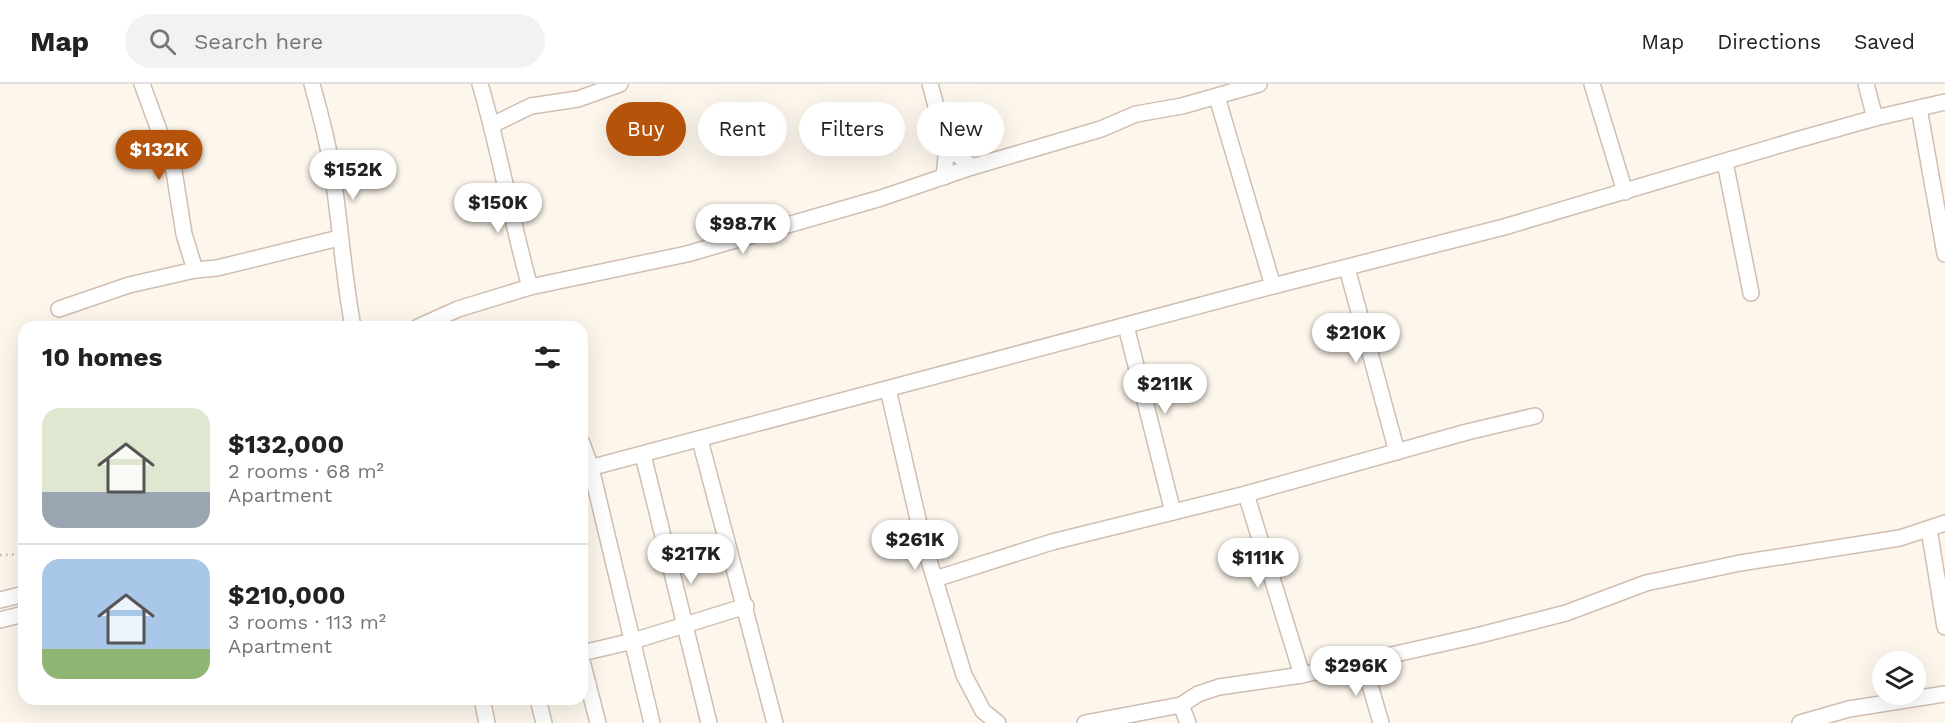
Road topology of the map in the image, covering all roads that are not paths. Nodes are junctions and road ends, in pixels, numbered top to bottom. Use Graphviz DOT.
graph roads {
  1 [pos="142,84"];
  2 [pos="312,84"];
  3 [pos="480,84"];
  4 [pos="620,84"];
  5 [pos="930,84"];
  6 [pos="1259,84"];
  7 [pos="1592,84"];
  8 [pos="1866,84"];
  9 [pos="1217,97"];
  10 [pos="935,102"];
  11 [pos="1945,102"];
  12 [pos="1919,108"];
  13 [pos="1875,118"];
  14 [pos="492,125"];
  15 [pos="946,156"];
  16 [pos="959,156"];
  17 [pos="1725,162"];
  18 [pos="972,167"];
  19 [pos="944,177"];
  20 [pos="1626,192"];
  21 [pos="339,238"];
  22 [pos="1945,254"];
  23 [pos="1347,268"];
  24 [pos="195,270"];
  25 [pos="1273,286"];
  26 [pos="530,287"];
  27 [pos="1751,293"];
  28 [pos="59,309"];
  29 [pos="352,321"];
  30 [pos="431,321"];
  31 [pos="1126,326"];
  32 [pos="888,389"];
  33 [pos="1535,416"];
  34 [pos="700,440"];
  35 [pos="1397,452"];
  36 [pos="643,455"];
  37 [pos="588,469"];
  38 [pos="588,473"];
  39 [pos="1246,494"];
  40 [pos="1173,512"];
  41 [pos="1945,523"];
  42 [pos="1929,529"];
  43 [pos="935,579"];
  44 [pos="18,596"];
  45 [pos="0,600"];
  46 [pos="746,606"];
  47 [pos="18,616"];
  48 [pos="0,620"];
  49 [pos="684,626"];
  50 [pos="1945,627"];
  51 [pos="633,641"];
  52 [pos="588,652"];
  53 [pos="1363,661"];
  54 [pos="1302,675"];
  55 [pos="588,684"];
  56 [pos="1945,694"];
  57 [pos="483,705"];
  58 [pos="540,705"];
  59 [pos="1181,705"];
  60 [pos="487,723"];
  61 [pos="544,723"];
  62 [pos="598,723"];
  63 [pos="652,723"];
  64 [pos="709,723"];
  65 [pos="775,723"];
  66 [pos="998,723"];
  67 [pos="1085,723"];
  68 [pos="1188,723"];
  69 [pos="1381,723"];
  70 [pos="1800,723"];
  1 -- 24 [label="street"];
  2 -- 21 [label="street"];
  3 -- 14 [label="street"];
  4 -- 14 [label="street"];
  5 -- 10 [label="street"];
  6 -- 9 [label="street"];
  7 -- 20 [label="street"];
  8 -- 13 [label="street"];
  9 -- 18 [label="street"];
  9 -- 25 [label="street"];
  11 -- 12 [label="street"];
  12 -- 13 [label="street"];
  12 -- 22 [label="street"];
  13 -- 17 [label="street"];
  14 -- 26 [label="street"];
  15 -- 19 [label="street"];
  16 -- 18 [label="street"];
  17 -- 20 [label="street"];
  17 -- 27 [label="street"];
  18 -- 19 [label="street"];
  19 -- 26 [label="street"];
  20 -- 23 [label="street"];
  21 -- 24 [label="street"];
  21 -- 29 [label="street"];
  23 -- 25 [label="street"];
  23 -- 35 [label="street"];
  24 -- 28 [label="street"];
  25 -- 31 [label="street"];
  26 -- 30 [label="street"];
  31 -- 32 [label="street"];
  31 -- 40 [label="street"];
  32 -- 34 [label="street"];
  32 -- 43 [label="street"];
  33 -- 35 [label="street"];
  34 -- 36 [label="street"];
  34 -- 46 [label="street"];
  35 -- 39 [label="street"];
  36 -- 37 [label="street"];
  36 -- 49 [label="street"];
  38 -- 51 [label="street"];
  39 -- 40 [label="street"];
  39 -- 54 [label="street"];
  40 -- 43 [label="street"];
  41 -- 42 [label="street"];
  42 -- 50 [label="street"];
  42 -- 53 [label="street"];
  43 -- 66 [label="street"];
  44 -- 45 [label="street"];
  46 -- 49 [label="street"];
  46 -- 65 [label="street"];
  47 -- 48 [label="street"];
  49 -- 51 [label="street"];
  49 -- 64 [label="street"];
  51 -- 52 [label="street"];
  51 -- 63 [label="street"];
  53 -- 54 [label="street"];
  53 -- 69 [label="street"];
  54 -- 59 [label="street"];
  55 -- 62 [label="street"];
  56 -- 70 [label="street"];
  57 -- 60 [label="street"];
  58 -- 61 [label="street"];
  59 -- 67 [label="street"];
  59 -- 68 [label="street"];
}
